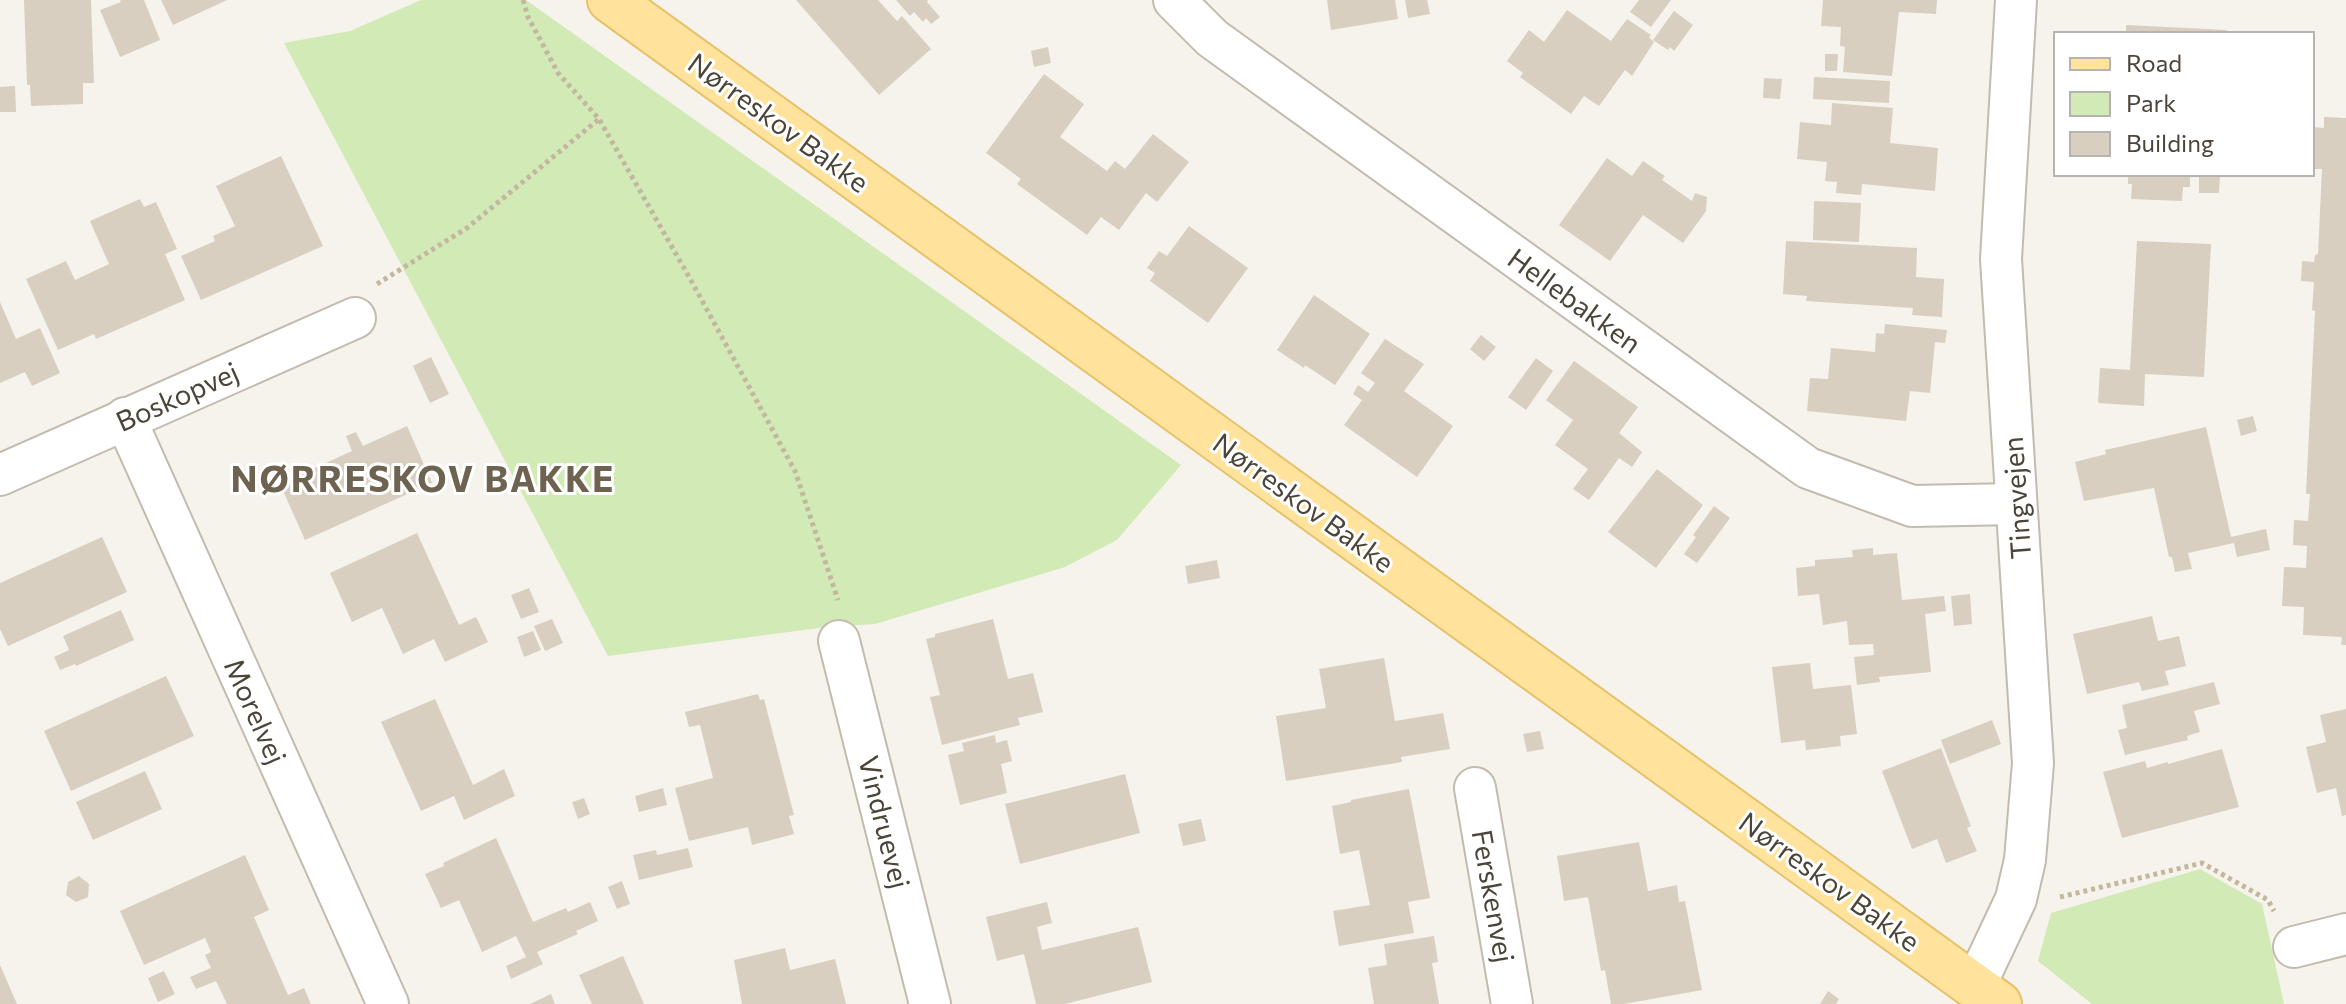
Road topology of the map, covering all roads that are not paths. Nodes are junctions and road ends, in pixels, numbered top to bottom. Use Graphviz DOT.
graph roads {
  1 [pos="610,0"];
  2 [pos="1174,0"];
  3 [pos="2016,0"];
  4 [pos="355,318"];
  5 [pos="125,418"];
  6 [pos="0,475"];
  7 [pos="2016,504"];
  8 [pos="839,641"];
  9 [pos="1475,788"];
  10 [pos="2346,934"];
  11 [pos="2294,947"];
  12 [pos="1987,995"];
  13 [pos="388,1004"];
  14 [pos="930,1004"];
  15 [pos="1512,1004"];
  1 -- 12 [label="main road, Nørreskov Bakke"];
  2 -- 7 [label="street, Hellebakken"];
  3 -- 7 [label="street, Tingvejen"];
  4 -- 5 [label="street, Boskopvej"];
  5 -- 6 [label="street, Boskopvej"];
  5 -- 13 [label="street, Morelvej"];
  7 -- 12 [label="street, Tingvejen"];
  8 -- 14 [label="street, Vindruevej"];
  9 -- 15 [label="street, Ferskenvej"];
  10 -- 11 [label="street"];
}
